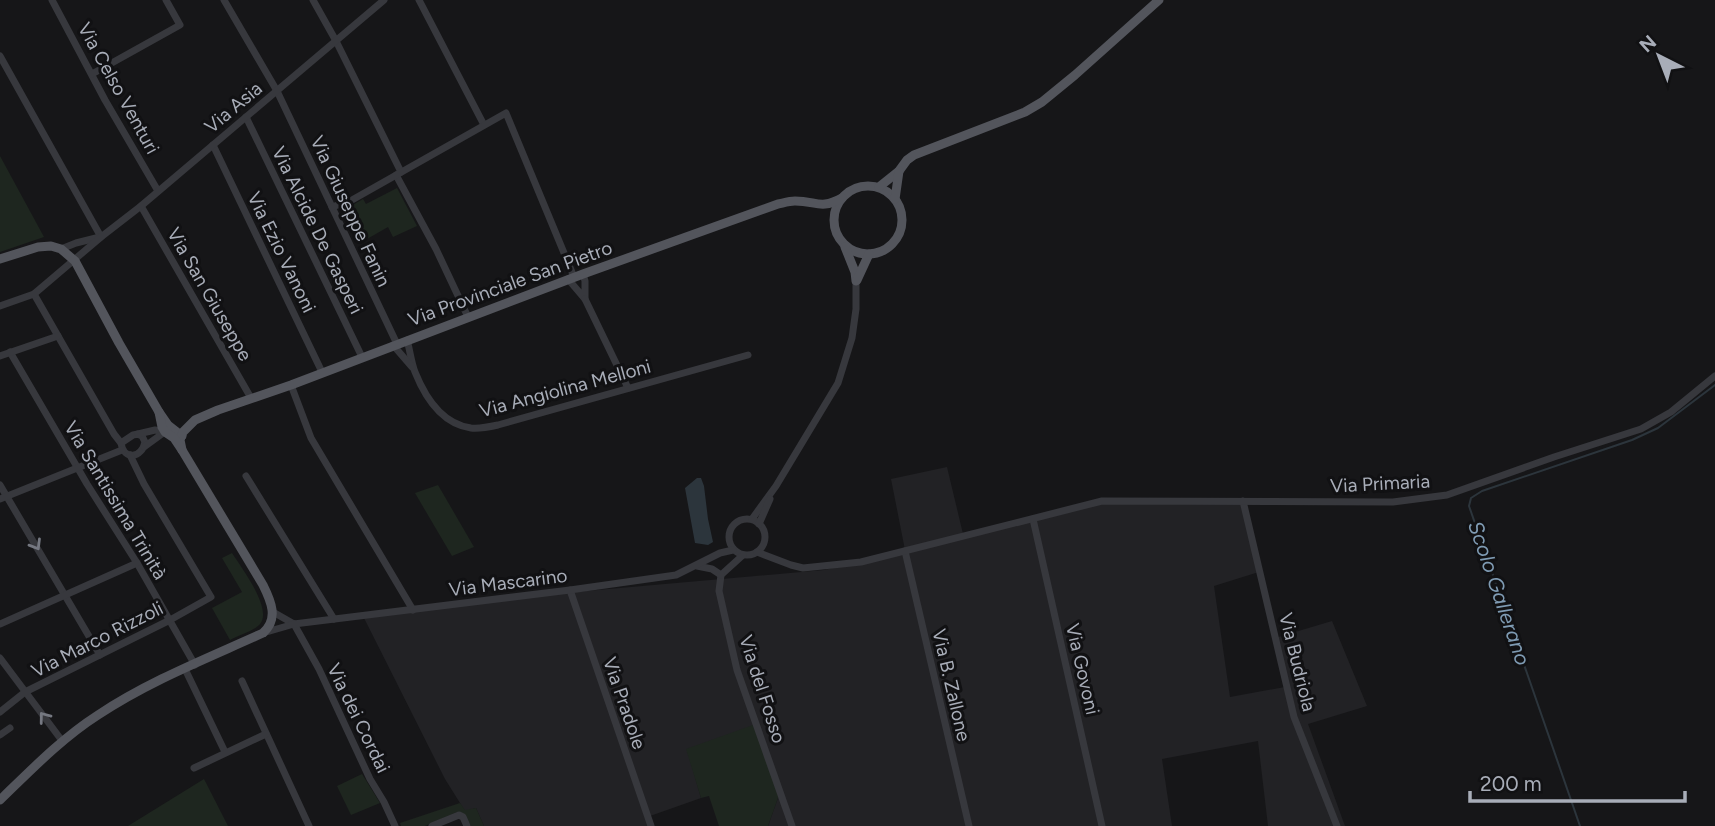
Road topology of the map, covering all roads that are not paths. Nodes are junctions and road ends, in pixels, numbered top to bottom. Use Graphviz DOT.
graph roads {
  1 [pos="52,0"];
  2 [pos="166,0"];
  3 [pos="224,0"];
  4 [pos="313,0"];
  5 [pos="384,0"];
  6 [pos="419,0"];
  7 [pos="1159,0"];
  8 [pos="336,41"];
  9 [pos="0,55"];
  10 [pos="92,74"];
  11 [pos="277,91"];
  12 [pos="246,117"];
  13 [pos="484,125"];
  14 [pos="213,145"];
  15 [pos="899,172"];
  16 [pos="398,173"];
  17 [pos="879,187"];
  18 [pos="158,191"];
  19 [pos="842,198"];
  20 [pos="895,199"];
  21 [pos="816,205"];
  22 [pos="141,206"];
  23 [pos="332,207"];
  24 [pos="834,221"];
  25 [pos="100,237"];
  26 [pos="843,243"];
  27 [pos="61,249"];
  28 [pos="869,254"];
  29 [pos="0,259"];
  30 [pos="75,261"];
  31 [pos="575,277"];
  32 [pos="856,281"];
  33 [pos="34,294"];
  34 [pos="585,299"];
  35 [pos="0,306"];
  36 [pos="468,317"];
  37 [pos="58,335"];
  38 [pos="399,343"];
  39 [pos="10,352"];
  40 [pos="748,355"];
  41 [pos="0,356"];
  42 [pos="362,357"];
  43 [pos="414,370"];
  44 [pos="322,372"];
  45 [pos="1715,376"];
  46 [pos="290,385"];
  47 [pos="628,388"];
  48 [pos="250,398"];
  49 [pos="159,416"];
  50 [pos="195,420"];
  51 [pos="146,432"];
  52 [pos="169,432"];
  53 [pos="138,434"];
  54 [pos="182,436"];
  55 [pos="122,446"];
  56 [pos="145,447"];
  57 [pos="182,450"];
  58 [pos="130,455"];
  59 [pos="77,467"];
  60 [pos="246,476"];
  61 [pos="0,485"];
  62 [pos="3,497"];
  63 [pos="1243,501"];
  64 [pos="1033,519"];
  65 [pos="756,521"];
  66 [pos="729,542"];
  67 [pos="763,545"];
  68 [pos="905,551"];
  69 [pos="737,552"];
  70 [pos="757,552"];
  71 [pos="720,553"];
  72 [pos="776,560"];
  73 [pos="137,563"];
  74 [pos="696,566"];
  75 [pos="721,575"];
  76 [pos="570,590"];
  77 [pos="65,595"];
  78 [pos="413,610"];
  79 [pos="273,612"];
  80 [pos="334,620"];
  81 [pos="170,621"];
  82 [pos="0,624"];
  83 [pos="294,624"];
  84 [pos="263,633"];
  85 [pos="100,655"];
  86 [pos="0,658"];
  87 [pos="190,667"];
  88 [pos="242,681"];
  89 [pos="25,692"];
  90 [pos="0,712"];
  91 [pos="10,728"];
  92 [pos="266,734"];
  93 [pos="0,736"];
  94 [pos="63,742"];
  95 [pos="225,752"];
  96 [pos="194,768"];
  97 [pos="0,800"];
  98 [pos="309,826"];
  99 [pos="395,826"];
  100 [pos="432,826"];
  101 [pos="467,826"];
  102 [pos="651,826"];
  103 [pos="792,826"];
  104 [pos="969,826"];
  105 [pos="1102,826"];
  106 [pos="1337,826"];
  1 -- 10 [label="street, Via Celso Venturi"];
  2 -- 10 [label="street"];
  3 -- 11 [label="street, Via Giuseppe Fanin"];
  4 -- 8 [label="street"];
  5 -- 8 [label="street, Via Asia"];
  6 -- 13 [label="street"];
  7 -- 15 [label="main road"];
  8 -- 11 [label="street, Via Asia"];
  8 -- 16 [label="street"];
  9 -- 25 [label="street"];
  10 -- 18 [label="street, Via Celso Venturi"];
  11 -- 12 [label="street, Via Asia"];
  11 -- 23 [label="street, Via Giuseppe Fanin"];
  12 -- 14 [label="street, Via Asia"];
  12 -- 42 [label="street, Via Alcide De Gasperi"];
  13 -- 16 [label="street"];
  13 -- 31 [label="street"];
  14 -- 18 [label="street, Via Asia"];
  14 -- 44 [label="street, Via Ezio Vanoni"];
  15 -- 17 [label="main road"];
  15 -- 20 [label="main road"];
  16 -- 23 [label="street"];
  16 -- 36 [label="street"];
  17 -- 19 [label="main road"];
  17 -- 20 [label="main road"];
  18 -- 22 [label="street, Via Asia"];
  19 -- 21 [label="main road, Via Provinciale San Pietro"];
  19 -- 24 [label="main road"];
  20 -- 28 [label="main road"];
  21 -- 24 [label="main road"];
  21 -- 31 [label="main road, Via Provinciale San Pietro"];
  22 -- 25 [label="street, Via Asia"];
  22 -- 48 [label="street, Via San Giuseppe"];
  23 -- 38 [label="street, Via Giuseppe Fanin"];
  24 -- 26 [label="main road"];
  25 -- 27 [label="street, Via Asia"];
  25 -- 30 [label="street, Via Asia"];
  26 -- 28 [label="main road"];
  26 -- 32 [label="main road"];
  27 -- 29 [label="main road"];
  27 -- 30 [label="main road"];
  28 -- 32 [label="main road"];
  30 -- 33 [label="street, Via Asia"];
  30 -- 49 [label="main road"];
  31 -- 34 [label="street"];
  31 -- 34 [label="street"];
  31 -- 36 [label="main road, Via Provinciale San Pietro"];
  32 -- 65 [label="street"];
  33 -- 35 [label="street, Via Asia"];
  33 -- 37 [label="street"];
  34 -- 47 [label="street"];
  36 -- 38 [label="main road, Via Provinciale San Pietro"];
  37 -- 39 [label="street"];
  37 -- 55 [label="street"];
  38 -- 42 [label="main road, Via Provinciale San Pietro"];
  38 -- 43 [label="street, Via Angiolina Melloni"];
  38 -- 43 [label="street, Via Angiolina Melloni"];
  39 -- 41 [label="street"];
  39 -- 59 [label="street, Via Santissima Trinità"];
  40 -- 47 [label="street, Via Angiolina Melloni"];
  42 -- 44 [label="main road, Via Provinciale San Pietro"];
  43 -- 47 [label="street, Via Angiolina Melloni"];
  44 -- 46 [label="main road, Via Provinciale San Pietro"];
  45 -- 63 [label="street, Via Primaria"];
  46 -- 48 [label="main road, Via Provinciale San Pietro"];
  46 -- 78 [label="street"];
  48 -- 50 [label="main road, Via Provinciale San Pietro"];
  49 -- 51 [label="street"];
  49 -- 52 [label="main road"];
  50 -- 52 [label="main road, Via Provinciale San Pietro"];
  50 -- 54 [label="main road"];
  51 -- 52 [label="street"];
  51 -- 53 [label="street"];
  52 -- 54 [label="main road"];
  52 -- 56 [label="street"];
  52 -- 57 [label="main road"];
  53 -- 55 [label="street"];
  53 -- 56 [label="street"];
  54 -- 57 [label="main road"];
  55 -- 58 [label="street"];
  55 -- 59 [label="street"];
  56 -- 58 [label="street"];
  57 -- 79 [label="main road"];
  58 -- 81 [label="street, Via Marco Rizzoli"];
  59 -- 62 [label="street"];
  59 -- 73 [label="street, Via Santissima Trinità"];
  60 -- 80 [label="street"];
  61 -- 62 [label="street"];
  62 -- 77 [label="street, one-way"];
  63 -- 64 [label="street, Via Primaria"];
  63 -- 106 [label="street, Via Budriola"];
  64 -- 68 [label="street"];
  64 -- 105 [label="street, Via Govoni"];
  65 -- 66 [label="street"];
  65 -- 67 [label="street"];
  66 -- 69 [label="street"];
  66 -- 71 [label="street"];
  67 -- 70 [label="street"];
  67 -- 72 [label="street"];
  68 -- 72 [label="street"];
  68 -- 104 [label="street, Via B. Zallone"];
  69 -- 70 [label="street"];
  69 -- 71 [label="street"];
  69 -- 75 [label="street"];
  70 -- 72 [label="street"];
  71 -- 74 [label="street, Via Mascarino"];
  73 -- 77 [label="street"];
  73 -- 81 [label="street, Via Santissima Trinità"];
  74 -- 75 [label="street"];
  74 -- 76 [label="street, Via Mascarino"];
  75 -- 103 [label="street, Via del Fosso"];
  76 -- 78 [label="street, Via Mascarino"];
  76 -- 102 [label="street, Via Pradole"];
  77 -- 82 [label="street"];
  77 -- 85 [label="street"];
  78 -- 80 [label="street, Via Mascarino"];
  79 -- 83 [label="street"];
  79 -- 84 [label="main road"];
  80 -- 83 [label="street, Via Mascarino"];
  81 -- 85 [label="street, Via Marco Rizzoli"];
  81 -- 87 [label="street, Via Santissima Trinità"];
  83 -- 84 [label="street, Via Mascarino"];
  83 -- 99 [label="street, Via dei Cordai"];
  84 -- 87 [label="main road"];
  85 -- 89 [label="street, Via Marco Rizzoli"];
  86 -- 89 [label="street"];
  87 -- 94 [label="main road"];
  87 -- 95 [label="street, Via Santissima Trinità"];
  88 -- 92 [label="street"];
  89 -- 90 [label="street, Via Marco Rizzoli"];
  94 -- 89 [label="street, one-way"];
  91 -- 93 [label="street"];
  92 -- 95 [label="street"];
  92 -- 98 [label="street"];
  94 -- 97 [label="main road"];
  95 -- 96 [label="street"];
  100 -- 101 [label="street"];
}
